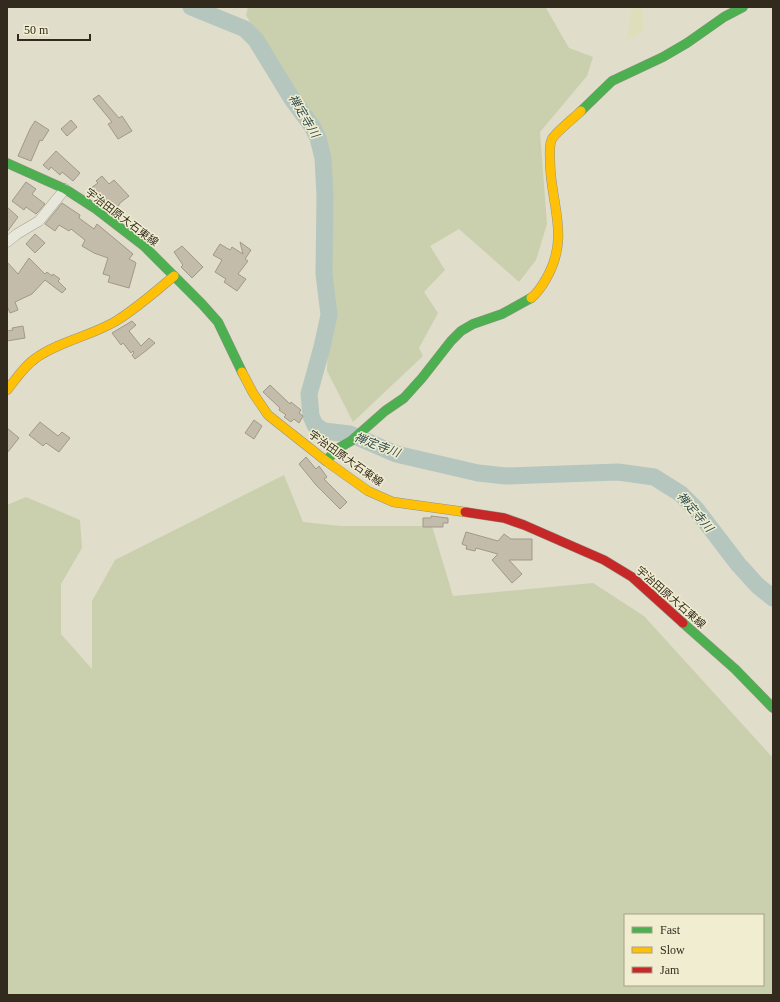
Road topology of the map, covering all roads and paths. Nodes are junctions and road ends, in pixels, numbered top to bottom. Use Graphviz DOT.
graph roads {
  1 [pos="743,7"];
  2 [pos="7,163"];
  3 [pos="65,189"];
  4 [pos="7,242"];
  5 [pos="174,276"];
  6 [pos="7,390"];
  7 [pos="326,461"];
  8 [pos="773,708"];
  1 -- 7 [label="main road"];
  2 -- 3 [label="main road, 宇治田原大石東線"];
  3 -- 4 [label="street"];
  3 -- 5 [label="main road, 宇治田原大石東線"];
  5 -- 6 [label="main road"];
  5 -- 7 [label="main road, 宇治田原大石東線"];
  7 -- 8 [label="main road, 宇治田原大石東線"];
}
